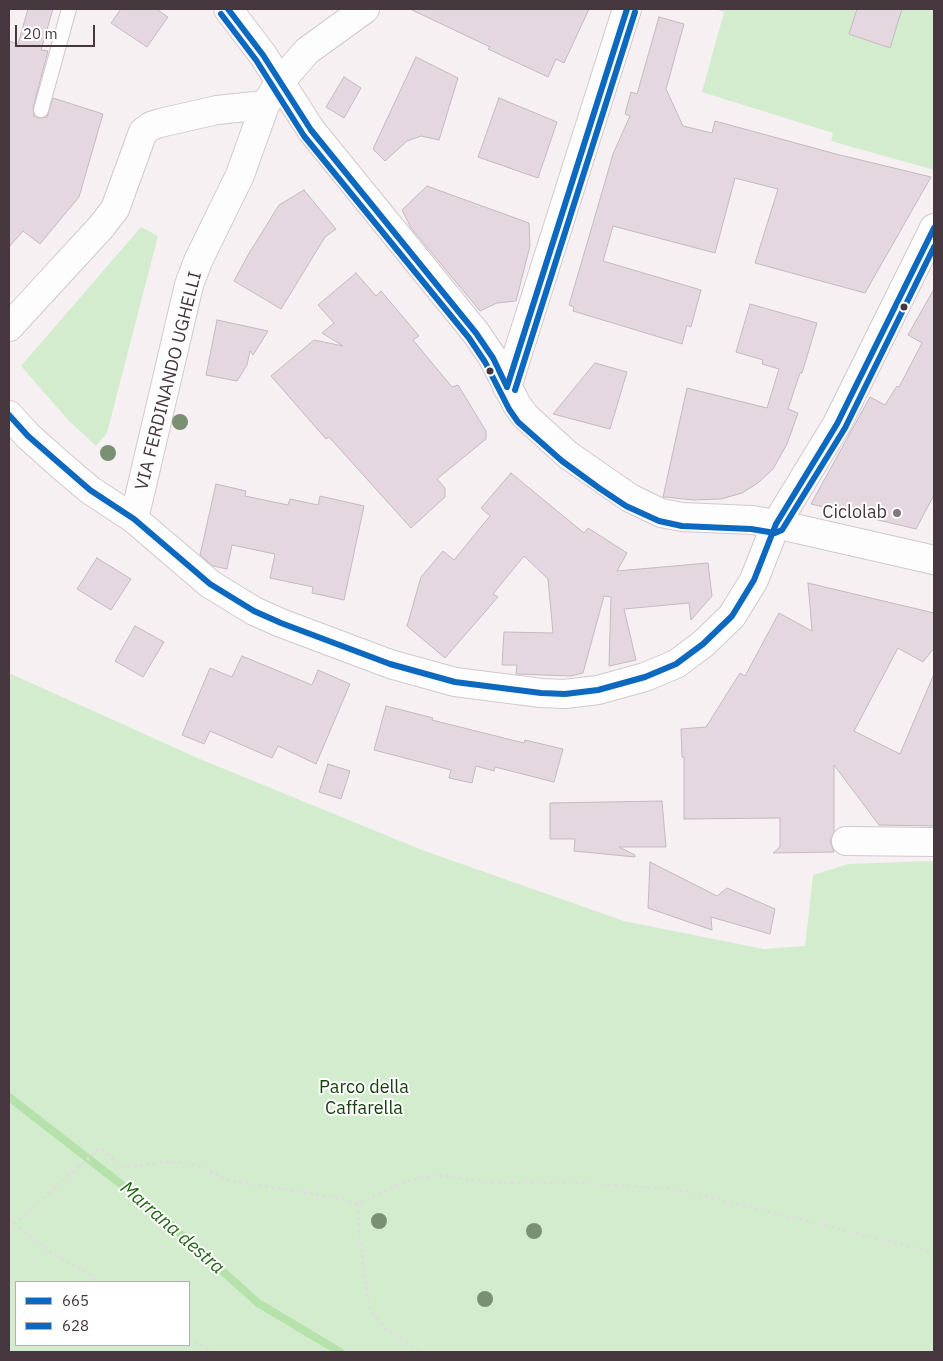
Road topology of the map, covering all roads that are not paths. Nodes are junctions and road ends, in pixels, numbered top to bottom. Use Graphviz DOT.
graph roads {
  1 [pos="69,9"];
  2 [pos="228,9"];
  3 [pos="628,9"];
  4 [pos="357,10"];
  5 [pos="280,82"];
  6 [pos="265,105"];
  7 [pos="41,110"];
  8 [pos="934,228"];
  9 [pos="9,327"];
  10 [pos="507,387"];
  11 [pos="9,414"];
  12 [pos="134,519"];
  13 [pos="776,524"];
  14 [pos="934,560"];
  15 [pos="846,840"];
  16 [pos="934,842"];
  1 -- 7 [label="lane"];
  2 -- 5 [label="street"];
  3 -- 10 [label="street"];
  4 -- 5 [label="street, VIA FERDINANDO UGHELLI"];
  5 -- 6 [label="street, VIA FERDINANDO UGHELLI"];
  5 -- 10 [label="street"];
  6 -- 9 [label="street"];
  6 -- 12 [label="street, VIA FERDINANDO UGHELLI"];
  8 -- 13 [label="street"];
  10 -- 13 [label="street"];
  11 -- 12 [label="street"];
  12 -- 13 [label="street"];
  13 -- 14 [label="street"];
  15 -- 16 [label="street"];
}
